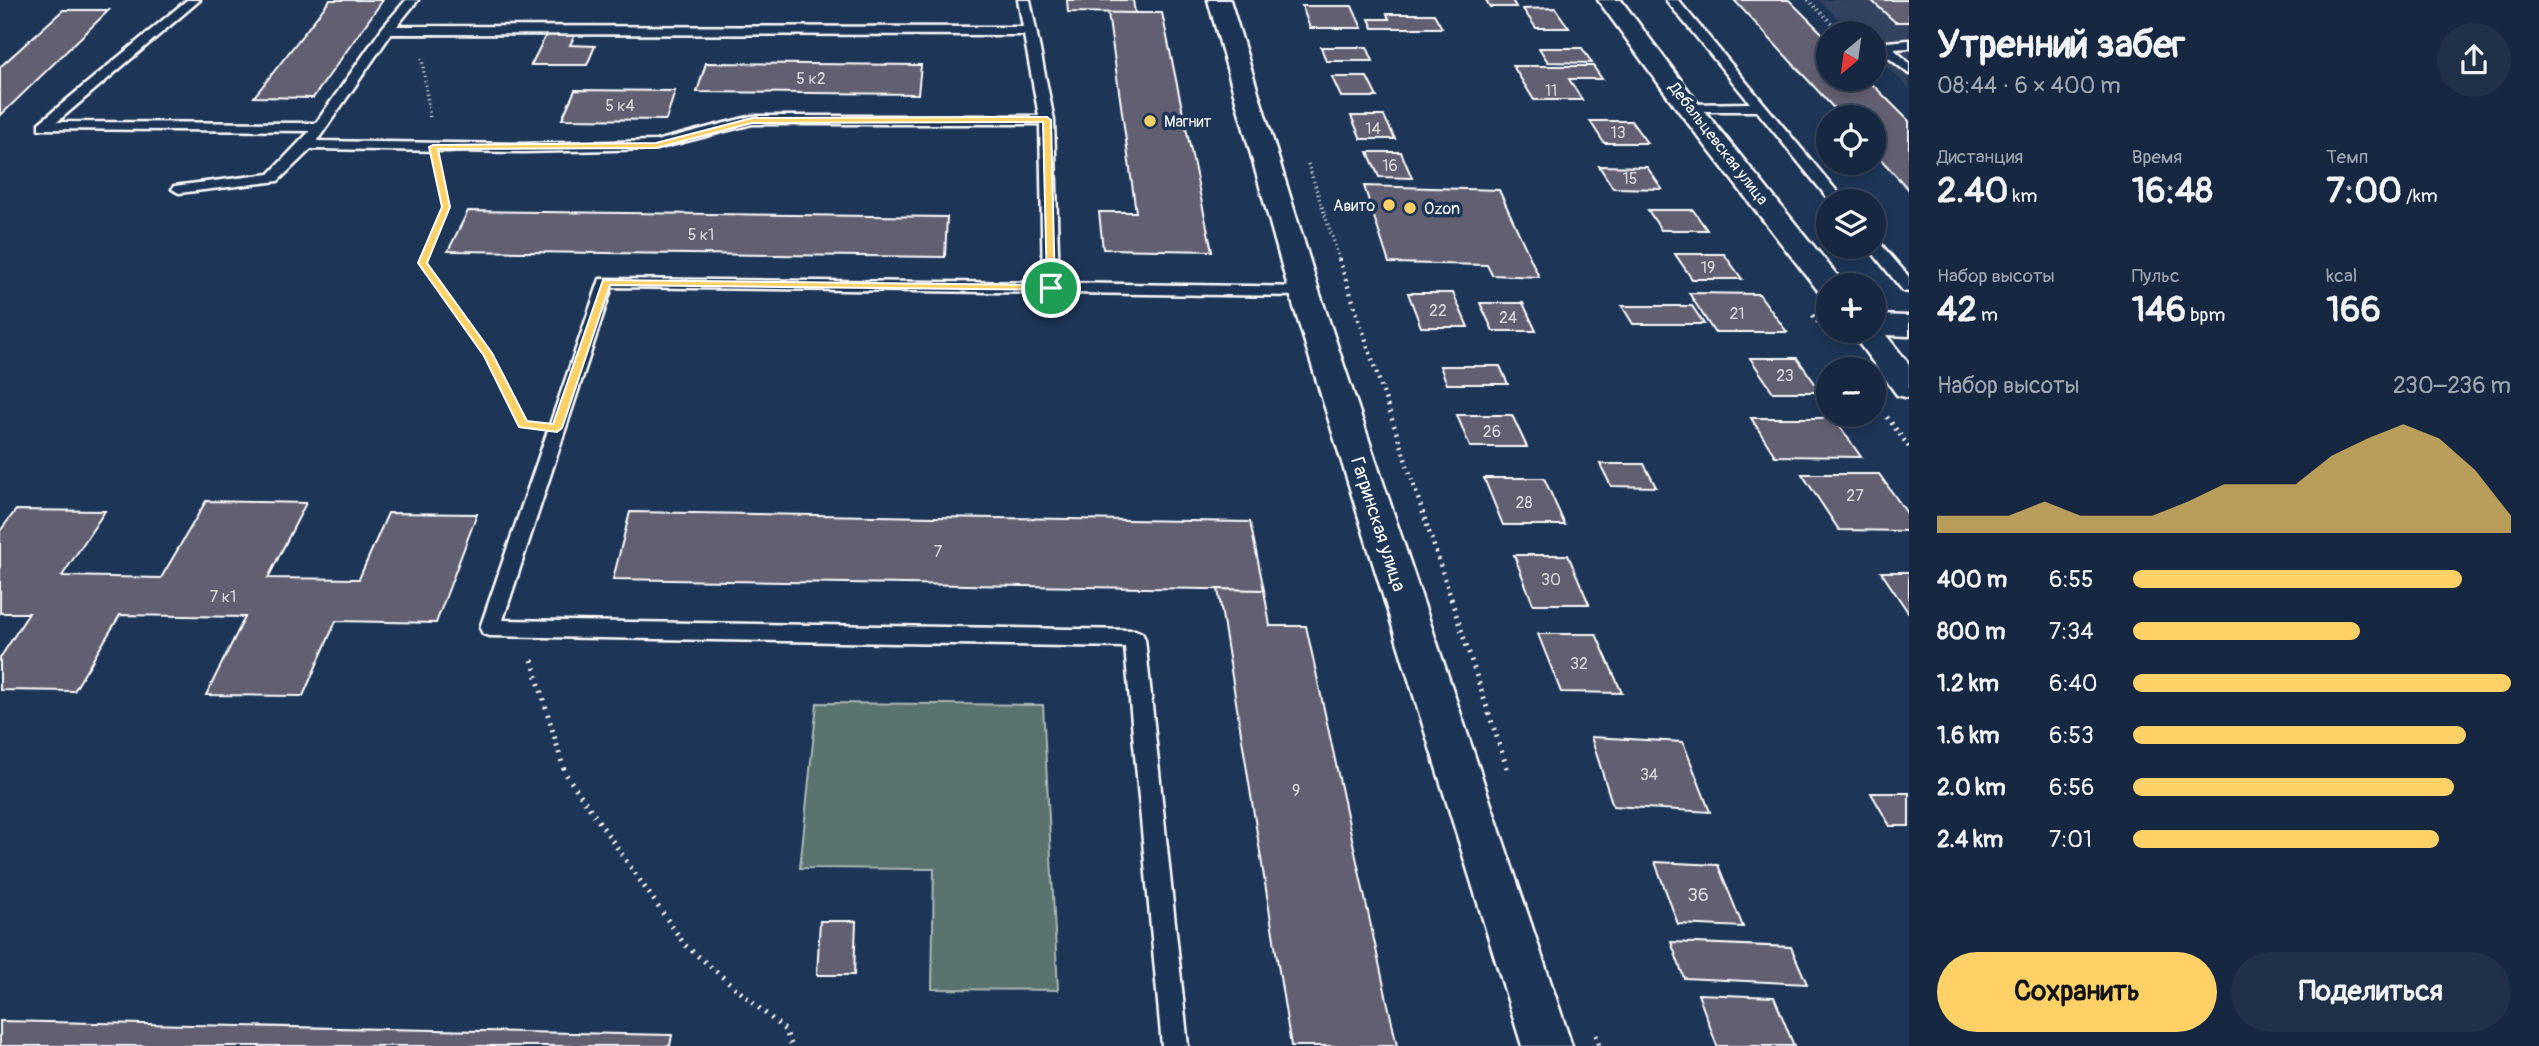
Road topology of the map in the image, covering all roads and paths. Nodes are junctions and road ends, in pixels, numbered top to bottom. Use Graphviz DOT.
graph roads {
  1 [pos="194,0"];
  2 [pos="412,0"];
  3 [pos="1024,0"];
  4 [pos="1219,0"];
  5 [pos="1609,0"];
  6 [pos="1672,0"];
  7 [pos="1808,0"];
  8 [pos="1830,21"];
  9 [pos="387,30"];
  10 [pos="418,30"];
  11 [pos="1030,31"];
  12 [pos="1909,44"];
  13 [pos="1909,70"];
  14 [pos="1761,107"];
  15 [pos="1689,108"];
  16 [pos="1047,120"];
  17 [pos="320,127"];
  18 [pos="307,145"];
  19 [pos="433,147"];
  20 [pos="1307,160"];
  21 [pos="179,189"];
  22 [pos="1828,189"];
  23 [pos="1886,259"];
  24 [pos="1820,273"];
  25 [pos="1909,287"];
  26 [pos="1051,288"];
  27 [pos="1304,291"];
  28 [pos="1886,326"];
  29 [pos="1909,326"];
  30 [pos="1875,343"];
  31 [pos="1909,387"];
  32 [pos="1886,416"];
  33 [pos="557,428"];
  34 [pos="1909,447"];
  35 [pos="522,629"];
  36 [pos="1512,782"];
  37 [pos="1595,1033"];
  38 [pos="792,1046"];
  39 [pos="1175,1046"];
  40 [pos="1547,1046"];
  41 [pos="1599,1046"];
  1 -- 17 [label="lane"];
  2 -- 9 [label="lane"];
  3 -- 11 [label="lane"];
  4 -- 27 [label="street, Гагринская улица"];
  5 -- 15 [label="street, Дебальцевская улица"];
  6 -- 14 [label="lane"];
  7 -- 8 [label="path"];
  9 -- 10 [label="lane"];
  9 -- 17 [label="lane"];
  10 -- 11 [label="lane"];
  10 -- 19 [label="path"];
  11 -- 16 [label="lane"];
  12 -- 13 [label="lane"];
  14 -- 15 [label="lane"];
  14 -- 22 [label="lane"];
  15 -- 24 [label="street, Дебальцевская улица"];
  16 -- 19 [label="lane"];
  16 -- 26 [label="lane"];
  17 -- 18 [label="lane"];
  18 -- 19 [label="lane"];
  18 -- 21 [label="lane"];
  19 -- 33 [label="path"];
  20 -- 36 [label="path"];
  23 -- 25 [label="lane"];
  26 -- 27 [label="lane"];
  26 -- 33 [label="lane"];
  27 -- 40 [label="street, Гагринская улица"];
  28 -- 29 [label="street"];
  30 -- 31 [label="street"];
  32 -- 34 [label="path"];
  33 -- 35 [label="lane"];
  35 -- 38 [label="path"];
  35 -- 39 [label="lane"];
  37 -- 41 [label="path"];
}
